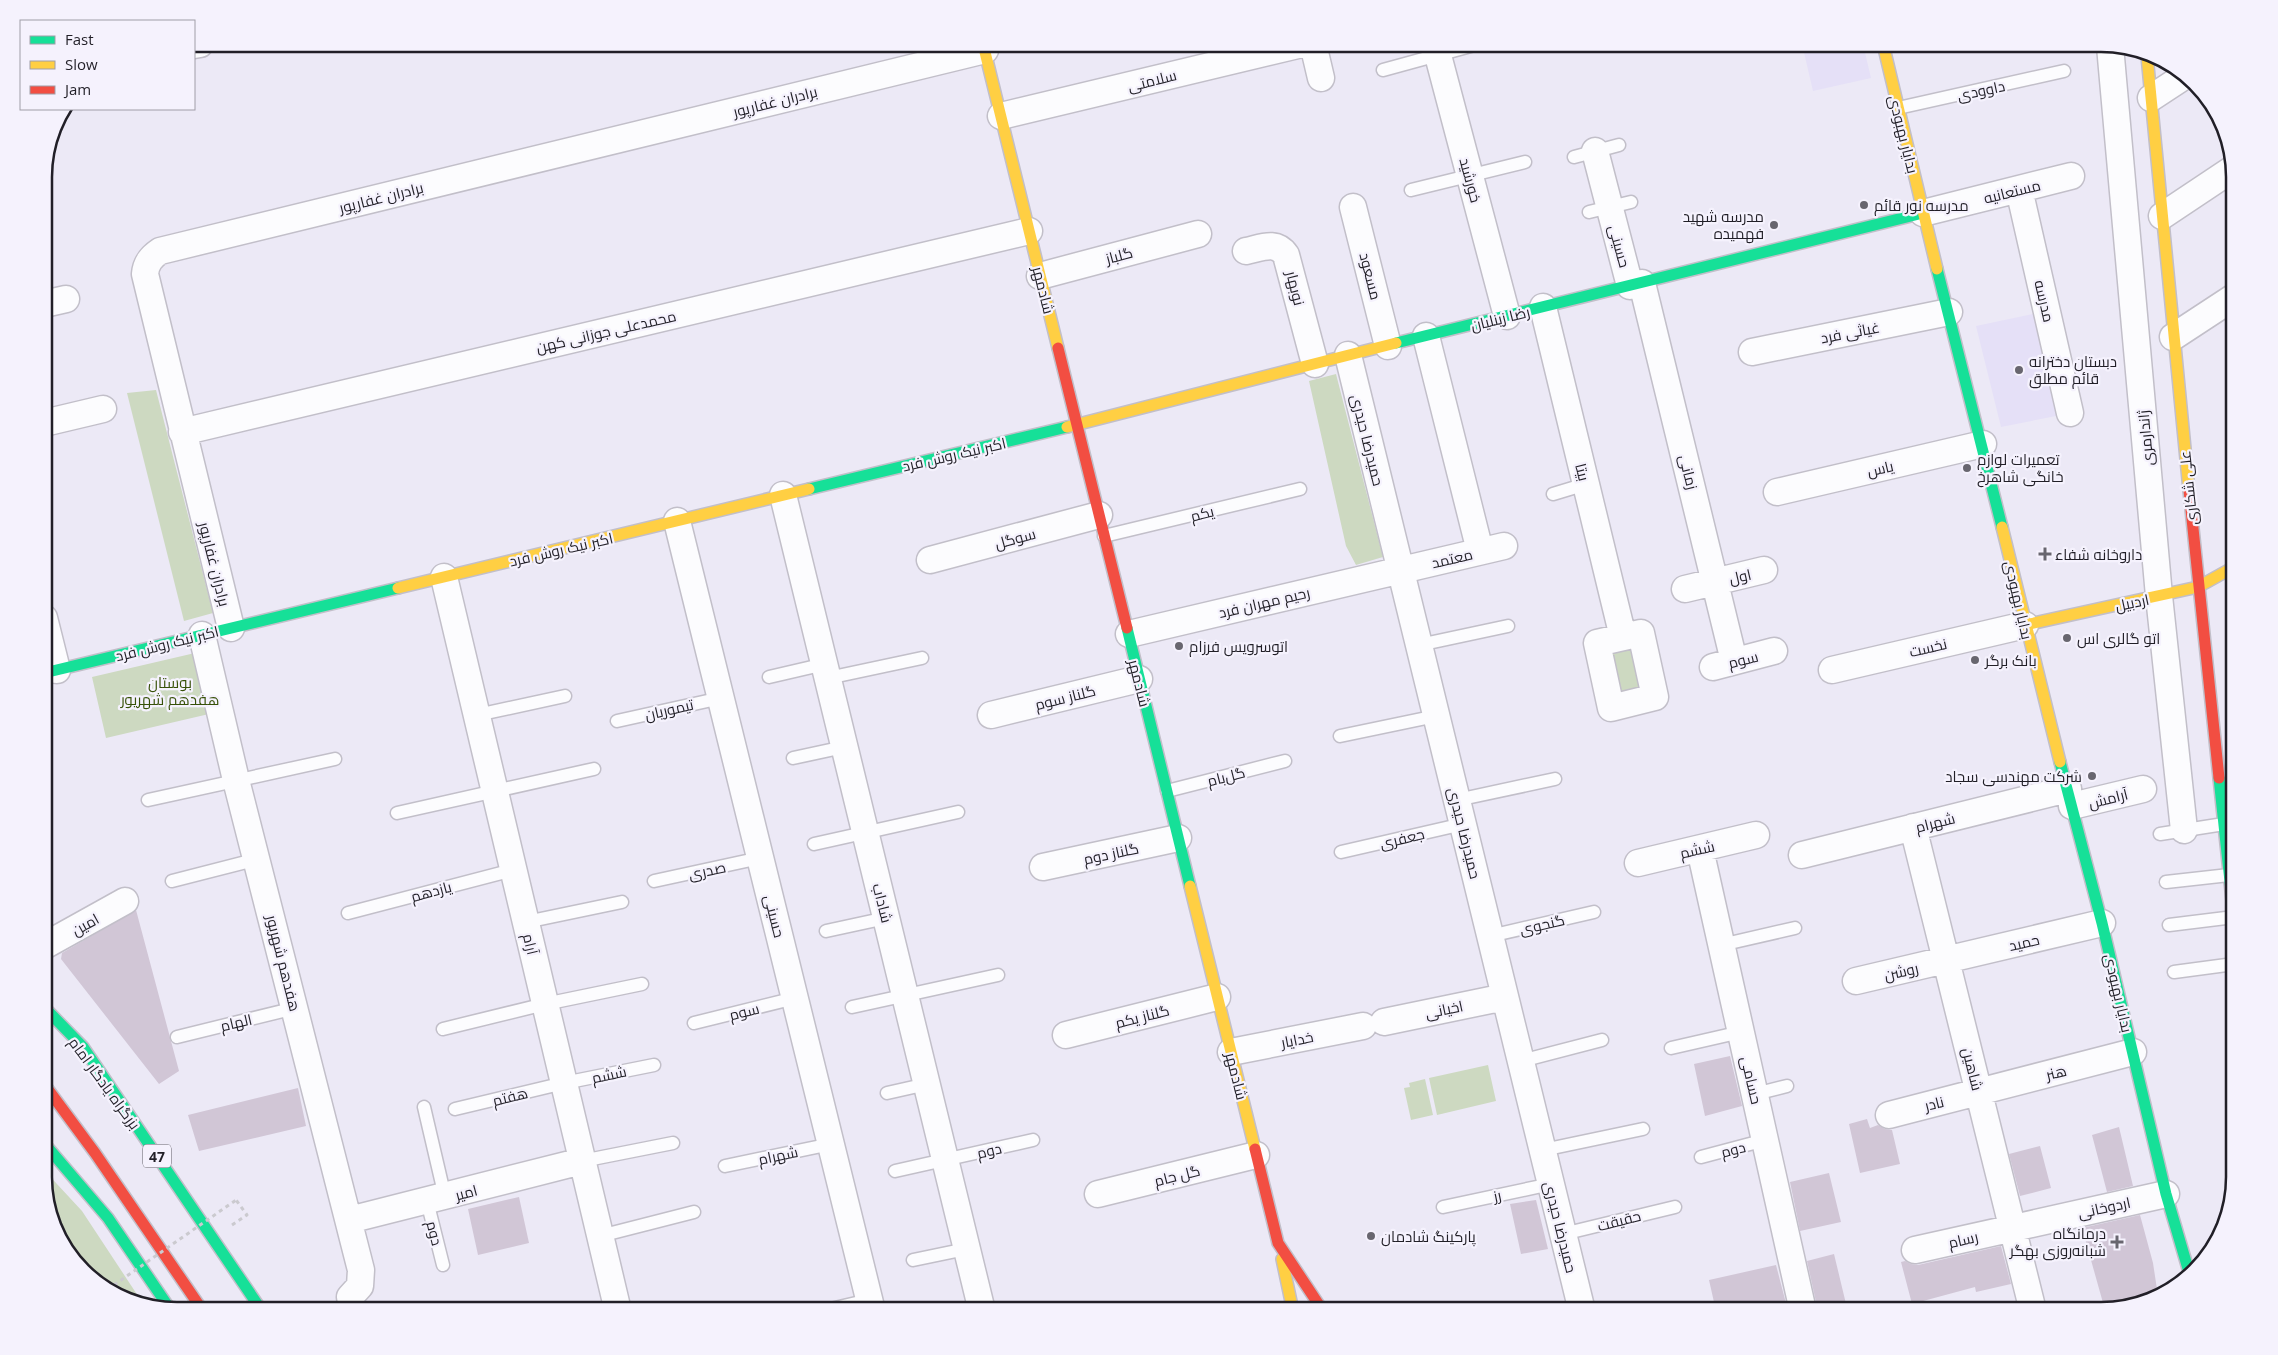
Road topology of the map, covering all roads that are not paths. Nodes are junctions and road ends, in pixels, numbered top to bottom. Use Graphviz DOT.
graph roads {
  1 [pos="1267,52"];
  2 [pos="1314,52"];
  3 [pos="1428,52"];
  4 [pos="1437,52"];
  5 [pos="1885,52"];
  6 [pos="961,53"];
  7 [pos="985,53"];
  8 [pos="2111,53"];
  9 [pos="2148,62"];
  10 [pos="1383,70"];
  11 [pos="2064,71"];
  12 [pos="1321,78"];
  13 [pos="2179,80"];
  14 [pos="2151,98"];
  15 [pos="1898,108"];
  16 [pos="1001,116"];
  17 [pos="1596,151"];
  18 [pos="1525,162"];
  19 [pos="2225,174"];
  20 [pos="1470,176"];
  21 [pos="2071,176"];
  22 [pos="2020,189"];
  23 [pos="1411,190"];
  24 [pos="1353,207"];
  25 [pos="1924,213"];
  26 [pos="2162,216"];
  27 [pos="1029,231"];
  28 [pos="1198,234"];
  29 [pos="1246,251"];
  30 [pos="1040,276"];
  31 [pos="1636,284"];
  32 [pos="2225,303"];
  33 [pos="1543,307"];
  34 [pos="1949,312"];
  35 [pos="1507,316"];
  36 [pos="1426,336"];
  37 [pos="2173,337"];
  38 [pos="1388,346"];
  39 [pos="1752,352"];
  40 [pos="1348,355"];
  41 [pos="1315,364"];
  42 [pos="103,409"];
  43 [pos="2070,413"];
  44 [pos="53,422"];
  45 [pos="1077,425"];
  46 [pos="182,432"];
  47 [pos="1983,444"];
  48 [pos="1586,484"];
  49 [pos="1300,489"];
  50 [pos="1777,492"];
  51 [pos="1553,494"];
  52 [pos="784,496"];
  53 [pos="677,521"];
  54 [pos="1102,526"];
  55 [pos="930,560"];
  56 [pos="1400,570"];
  57 [pos="1764,570"];
  58 [pos="2225,573"];
  59 [pos="444,577"];
  60 [pos="1715,582"];
  61 [pos="2198,588"];
  62 [pos="1685,589"];
  63 [pos="2159,596"];
  64 [pos="2025,625"];
  65 [pos="1508,626"];
  66 [pos="230,628"];
  67 [pos="1128,634"];
  68 [pos="202,635"];
  69 [pos="1623,637"];
  70 [pos="1419,645"];
  71 [pos="1774,651"];
  72 [pos="922,658"];
  73 [pos="1724,664"];
  74 [pos="1832,670"];
  75 [pos="53,671"];
  76 [pos="826,671"];
  77 [pos="769,677"];
  78 [pos="1139,679"];
  79 [pos="565,696"];
  80 [pos="721,698"];
  81 [pos="477,715"];
  82 [pos="991,715"];
  83 [pos="1436,716"];
  84 [pos="617,721"];
  85 [pos="1340,736"];
  86 [pos="844,747"];
  87 [pos="793,758"];
  88 [pos="335,759"];
  89 [pos="1286,761"];
  90 [pos="594,769"];
  91 [pos="1555,779"];
  92 [pos="236,780"];
  93 [pos="2143,789"];
  94 [pos="495,790"];
  95 [pos="1167,791"];
  96 [pos="2070,798"];
  97 [pos="148,800"];
  98 [pos="958,812"];
  99 [pos="1460,812"];
  100 [pos="397,813"];
  101 [pos="2224,824"];
  102 [pos="1913,827"];
  103 [pos="865,832"];
  104 [pos="2172,832"];
  105 [pos="1756,835"];
  106 [pos="1178,838"];
  107 [pos="2226,841"];
  108 [pos="814,844"];
  109 [pos="1700,849"];
  110 [pos="1342,852"];
  111 [pos="1802,855"];
  112 [pos="760,858"];
  113 [pos="258,859"];
  114 [pos="1638,863"];
  115 [pos="1043,867"];
  116 [pos="514,870"];
  117 [pos="2226,875"];
  118 [pos="654,881"];
  119 [pos="172,882"];
  120 [pos="2166,882"];
  121 [pos="125,901"];
  122 [pos="622,902"];
  123 [pos="1594,912"];
  124 [pos="348,913"];
  125 [pos="886,918"];
  126 [pos="2226,919"];
  127 [pos="526,922"];
  128 [pos="2102,923"];
  129 [pos="2169,925"];
  130 [pos="1796,928"];
  131 [pos="826,932"];
  132 [pos="1490,936"];
  133 [pos="53,941"];
  134 [pos="1721,945"];
  135 [pos="1946,960"];
  136 [pos="2226,965"];
  137 [pos="2174,972"];
  138 [pos="998,975"];
  139 [pos="1856,982"];
  140 [pos="642,984"];
  141 [pos="905,996"];
  142 [pos="1505,997"];
  143 [pos="795,998"];
  144 [pos="1217,998"];
  145 [pos="545,1004"];
  146 [pos="852,1006"];
  147 [pos="295,1008"];
  148 [pos="53,1011"];
  149 [pos="694,1023"];
  150 [pos="1373,1024"];
  151 [pos="443,1029"];
  152 [pos="1740,1032"];
  153 [pos="1066,1035"];
  154 [pos="177,1037"];
  155 [pos="1602,1040"];
  156 [pos="1671,1048"];
  157 [pos="1231,1052"];
  158 [pos="2133,1052"];
  159 [pos="1521,1061"];
  160 [pos="654,1065"];
  161 [pos="564,1083"];
  162 [pos="926,1084"];
  163 [pos="1787,1086"];
  164 [pos="1979,1092"];
  165 [pos="887,1093"];
  166 [pos="1755,1094"];
  167 [pos="53,1096"];
  168 [pos="424,1107"];
  169 [pos="455,1109"];
  170 [pos="1889,1115"];
  171 [pos="1643,1129"];
  172 [pos="1033,1140"];
  173 [pos="1765,1140"];
  174 [pos="672,1143"];
  175 [pos="831,1144"];
  176 [pos="1543,1150"];
  177 [pos="53,1154"];
  178 [pos="1256,1155"];
  179 [pos="1701,1157"];
  180 [pos="945,1160"];
  181 [pos="582,1161"];
  182 [pos="725,1166"];
  183 [pos="895,1171"];
  184 [pos="1551,1184"];
  185 [pos="1098,1194"];
  186 [pos="2166,1194"];
  187 [pos="436,1199"];
  188 [pos="1442,1207"];
  189 [pos="1675,1207"];
  190 [pos="694,1212"];
  191 [pos="349,1220"];
  192 [pos="2012,1228"];
  193 [pos="1563,1234"];
  194 [pos="600,1236"];
  195 [pos="1278,1243"];
  196 [pos="966,1249"];
  197 [pos="1914,1250"];
  198 [pos="913,1260"];
  199 [pos="443,1265"];
  200 [pos="2188,1267"];
  201 [pos="353,1294"];
  202 [pos="165,1301"];
  203 [pos="197,1302"];
  204 [pos="256,1302"];
  205 [pos="616,1302"];
  206 [pos="869,1302"];
  207 [pos="980,1302"];
  208 [pos="1291,1302"];
  209 [pos="1317,1302"];
  210 [pos="1580,1302"];
  211 [pos="1802,1302"];
  212 [pos="2031,1302"];
  1 -- 16 [label="street, سلامتی"];
  2 -- 12 [label="street"];
  3 -- 10 [label="lane"];
  4 -- 20 [label="street, خورشید"];
  5 -- 15 [label="main road, بدایار بهبودی"];
  6 -- 46 [label="street, برادران غفارپور"];
  7 -- 16 [label="main road, شادمهر"];
  8 -- 63 [label="street, ژاندارمری"];
  9 -- 14 [label="main road, علی شکاری"];
  11 -- 15 [label="lane, داوودی"];
  13 -- 14 [label="street"];
  14 -- 26 [label="main road, علی شکاری"];
  15 -- 25 [label="main road, بدایار بهبودی"];
  16 -- 27 [label="main road, شادمهر"];
  17 -- 31 [label="street, حسینی"];
  18 -- 20 [label="lane"];
  19 -- 26 [label="street"];
  20 -- 23 [label="lane"];
  20 -- 35 [label="street, خورشید"];
  21 -- 22 [label="street, مستعانیه"];
  22 -- 25 [label="street, مستعانیه"];
  22 -- 43 [label="street, مدرسه"];
  24 -- 38 [label="street, مسعود"];
  25 -- 31 [label="main road, رضا زینلیان"];
  25 -- 34 [label="main road, بدایار بهبودی"];
  26 -- 37 [label="main road, علی شکاری"];
  27 -- 30 [label="main road, شادمهر"];
  27 -- 46 [label="street, محمدعلی جوزانی کهن"];
  28 -- 30 [label="street, گلباز"];
  29 -- 41 [label="street, نوبهار"];
  30 -- 45 [label="main road, شادمهر"];
  31 -- 33 [label="main road, رضا زینلیان"];
  31 -- 60 [label="street, زمانی"];
  32 -- 37 [label="street"];
  33 -- 35 [label="main road, رضا زینلیان"];
  33 -- 48 [label="street, بیتا"];
  34 -- 39 [label="street, غیاثی فرد"];
  34 -- 47 [label="main road, بدایار بهبودی"];
  35 -- 36 [label="main road, رضا زینلیان"];
  36 -- 38 [label="main road, رضا زینلیان"];
  36 -- 56 [label="street, معتمد"];
  37 -- 61 [label="main road, علی شکاری"];
  38 -- 40 [label="main road, رضا زینلیان"];
  40 -- 41 [label="main road, رضا زینلیان"];
  40 -- 56 [label="street, حمیدرضا حیدری"];
  41 -- 45 [label="main road, رضا زینلیان"];
  42 -- 44 [label="street"];
  45 -- 52 [label="main road, اکبر نیک روش فرد"];
  45 -- 54 [label="main road, شادمهر"];
  46 -- 66 [label="street, برادران غفارپور"];
  47 -- 50 [label="street, یاس"];
  47 -- 64 [label="main road, بدایار بهبودی"];
  48 -- 51 [label="lane"];
  48 -- 69 [label="street, بیتا"];
  49 -- 54 [label="lane, یکم"];
  52 -- 53 [label="main road, اکبر نیک روش فرد"];
  52 -- 76 [label="street, شاداب"];
  53 -- 59 [label="main road, اکبر نیک روش فرد"];
  53 -- 80 [label="street, حسینی"];
  54 -- 55 [label="street, سوگل"];
  54 -- 67 [label="main road, شادمهر"];
  56 -- 67 [label="street, رحیم مهران فرد"];
  56 -- 70 [label="street, حمیدرضا حیدری"];
  57 -- 60 [label="street, اول"];
  58 -- 61 [label="main road, اردبیل"];
  59 -- 66 [label="main road, اکبر نیک روش فرد"];
  59 -- 81 [label="street, آرام"];
  60 -- 62 [label="street"];
  60 -- 73 [label="street, زمانی"];
  61 -- 63 [label="main road, اردبیل"];
  61 -- 101 [label="main road, علی شکاری"];
  63 -- 64 [label="main road, اردبیل"];
  63 -- 104 [label="street, ژاندارمری"];
  64 -- 74 [label="street, نخست"];
  64 -- 96 [label="main road, بدایار بهبودی"];
  65 -- 70 [label="lane"];
  66 -- 68 [label="main road, اکبر نیک روش فرد"];
  67 -- 78 [label="main road, شادمهر"];
  68 -- 75 [label="main road, اکبر نیک روش فرد"];
  68 -- 92 [label="street, هفدهم شهریور"];
  70 -- 83 [label="street, حمیدرضا حیدری"];
  71 -- 73 [label="street, سوم"];
  72 -- 76 [label="lane"];
  76 -- 77 [label="lane"];
  76 -- 86 [label="street, شاداب"];
  78 -- 82 [label="street, گلناز سوم"];
  78 -- 95 [label="main road, شادمهر"];
  79 -- 81 [label="lane"];
  80 -- 84 [label="lane, تیموریان"];
  80 -- 112 [label="street, حسینی"];
  81 -- 94 [label="street, آرام"];
  83 -- 85 [label="lane"];
  83 -- 99 [label="street, حمیدرضا حیدری"];
  86 -- 87 [label="lane"];
  86 -- 103 [label="street, شاداب"];
  88 -- 92 [label="lane"];
  89 -- 95 [label="lane, گل‌بام"];
  90 -- 94 [label="lane"];
  91 -- 99 [label="lane, جعفری"];
  92 -- 97 [label="lane"];
  92 -- 113 [label="street, هفدهم شهریور"];
  93 -- 96 [label="street, آرامش"];
  94 -- 100 [label="lane"];
  94 -- 116 [label="street, آرام"];
  95 -- 106 [label="main road, شادمهر"];
  96 -- 102 [label="street, شهرام"];
  96 -- 128 [label="main road, بدایار بهبودی"];
  98 -- 103 [label="lane"];
  99 -- 110 [label="lane, جعفری"];
  99 -- 132 [label="street, حمیدرضا حیدری"];
  101 -- 104 [label="lane"];
  101 -- 107 [label="main road, علی شکاری"];
  102 -- 111 [label="street, شهرام"];
  102 -- 135 [label="street, شاهین"];
  103 -- 108 [label="lane"];
  103 -- 125 [label="street, شاداب"];
  105 -- 109 [label="street, ششم"];
  106 -- 115 [label="street, گلناز دوم"];
  106 -- 144 [label="main road, شادمهر"];
  109 -- 114 [label="street, ششم"];
  109 -- 134 [label="street, حسامی"];
  112 -- 118 [label="lane, صدری"];
  112 -- 143 [label="street, حسینی"];
  113 -- 119 [label="lane"];
  113 -- 147 [label="street, هفدهم شهریور"];
  116 -- 124 [label="lane, یازدهم"];
  116 -- 127 [label="street, آرام"];
  117 -- 120 [label="lane"];
  121 -- 133 [label="street, امین"];
  122 -- 127 [label="lane"];
  123 -- 132 [label="lane, گنجوی"];
  125 -- 131 [label="lane"];
  125 -- 141 [label="street, شاداب"];
  126 -- 129 [label="lane"];
  127 -- 145 [label="street, آرام"];
  128 -- 135 [label="street, حمید"];
  128 -- 158 [label="main road, بدایار بهبودی"];
  130 -- 134 [label="lane"];
  132 -- 142 [label="street, حمیدرضا حیدری"];
  134 -- 152 [label="street, حسامی"];
  135 -- 139 [label="street, روشن"];
  135 -- 164 [label="street, شاهین"];
  136 -- 137 [label="lane"];
  138 -- 141 [label="lane"];
  140 -- 145 [label="lane"];
  141 -- 146 [label="lane"];
  141 -- 162 [label="street, شاداب"];
  142 -- 150 [label="street, اخیانی"];
  142 -- 159 [label="street, حمیدرضا حیدری"];
  143 -- 149 [label="lane, سوم"];
  143 -- 175 [label="street, حسینی"];
  144 -- 153 [label="street, گلناز یکم"];
  144 -- 157 [label="main road, شادمهر"];
  145 -- 151 [label="lane"];
  145 -- 161 [label="street, آرام"];
  147 -- 154 [label="lane, الهام"];
  147 -- 191 [label="street, هفدهم شهریور"];
  148 -- 204 [label="main road, بزرگراه یادگار امام / 47"];
  150 -- 157 [label="street, خدایار"];
  152 -- 156 [label="lane"];
  152 -- 166 [label="street, حسامی"];
  155 -- 159 [label="lane"];
  157 -- 178 [label="main road, شادمهر"];
  158 -- 164 [label="street, هنر"];
  158 -- 186 [label="main road, بدایار بهبودی"];
  159 -- 176 [label="street, حمیدرضا حیدری"];
  160 -- 161 [label="lane, ششم"];
  161 -- 169 [label="lane, هفتم"];
  161 -- 181 [label="street, آرام"];
  162 -- 165 [label="lane"];
  162 -- 180 [label="street, شاداب"];
  163 -- 166 [label="lane"];
  164 -- 170 [label="street, نادر"];
  164 -- 192 [label="street, شاهین"];
  166 -- 173 [label="street, حسامی"];
  167 -- 203 [label="main road"];
  168 -- 187 [label="lane"];
  171 -- 176 [label="lane"];
  172 -- 180 [label="lane, دوم"];
  173 -- 179 [label="lane, دوم"];
  173 -- 211 [label="street, حسامی"];
  174 -- 181 [label="lane"];
  175 -- 182 [label="lane, شهرام"];
  175 -- 206 [label="street, حسینی"];
  176 -- 184 [label="street, حمیدرضا حیدری"];
  177 -- 202 [label="main road"];
  178 -- 185 [label="street, گل جام"];
  178 -- 195 [label="main road, شادمهر"];
  180 -- 183 [label="lane, دوم"];
  180 -- 196 [label="street, شاداب"];
  181 -- 187 [label="street, امیر"];
  181 -- 194 [label="street, آرام"];
  184 -- 188 [label="lane, رز"];
  184 -- 193 [label="street, حمیدرضا حیدری"];
  186 -- 192 [label="street, اردوخانی"];
  186 -- 200 [label="main road, بدایار بهبودی"];
  187 -- 191 [label="street, امیر"];
  187 -- 199 [label="lane, دوم"];
  189 -- 193 [label="lane, حقیقت"];
  190 -- 194 [label="lane"];
  191 -- 201 [label="street, هفدهم شهریور"];
  192 -- 197 [label="street, رسام"];
  192 -- 212 [label="street, شاهین"];
  193 -- 210 [label="street, حمیدرضا حیدری"];
  194 -- 205 [label="street, آرام"];
  195 -- 208 [label="main road"];
  195 -- 209 [label="main road, شادمهر"];
  196 -- 198 [label="lane"];
  196 -- 207 [label="street, شاداب"];
}
